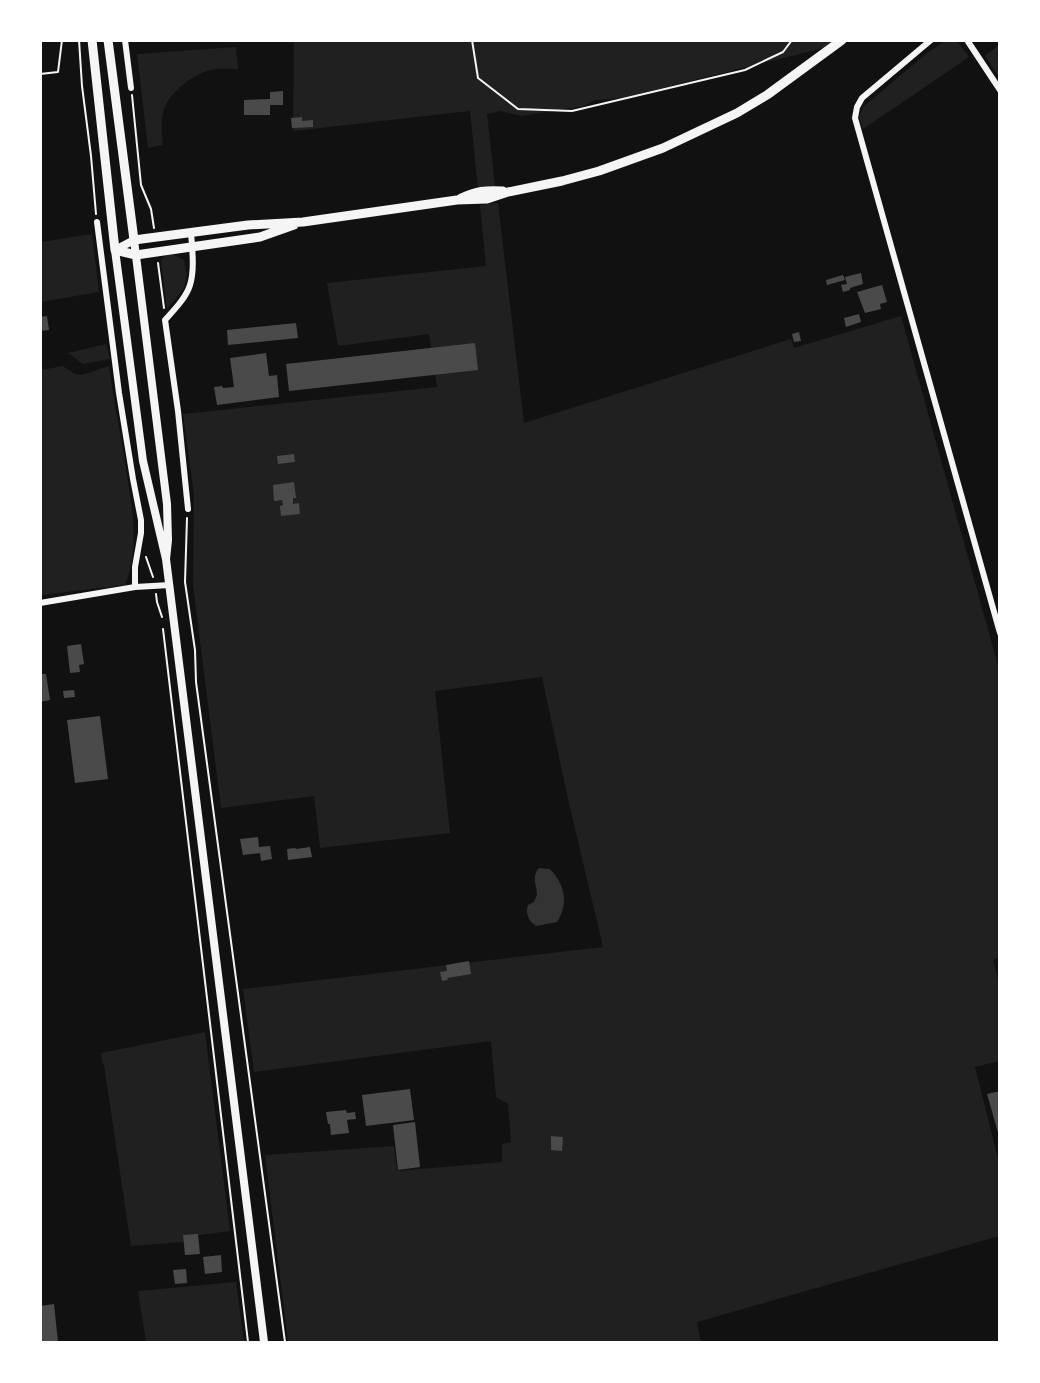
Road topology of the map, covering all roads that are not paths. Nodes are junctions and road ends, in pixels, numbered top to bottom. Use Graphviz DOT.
graph roads {
  1 [pos="92,40"];
  2 [pos="108,40"];
  3 [pos="125,40"];
  4 [pos="842,40"];
  5 [pos="931,40"];
  6 [pos="967,40"];
  7 [pos="131,88"];
  8 [pos="999,90"];
  9 [pos="97,222"];
  10 [pos="303,222"];
  11 [pos="191,232"];
  12 [pos="134,240"];
  13 [pos="192,246"];
  14 [pos="115,250"];
  15 [pos="136,255"];
  16 [pos="188,509"];
  17 [pos="166,559"];
  18 [pos="170,585"];
  19 [pos="135,587"];
  20 [pos="40,603"];
  21 [pos="999,633"];
  22 [pos="264,1342"];
  1 -- 14 [label="main road"];
  2 -- 12 [label="main road"];
  3 -- 7 [label="street"];
  4 -- 10 [label="main road"];
  5 -- 21 [label="street"];
  6 -- 8 [label="street"];
  9 -- 19 [label="street"];
  10 -- 11 [label="main road"];
  10 -- 13 [label="main road"];
  11 -- 12 [label="main road"];
  11 -- 13 [label="street"];
  12 -- 14 [label="street"];
  12 -- 15 [label="street"];
  13 -- 15 [label="main road"];
  13 -- 16 [label="street"];
  14 -- 15 [label="main road"];
  14 -- 17 [label="street"];
  15 -- 17 [label="street"];
  17 -- 18 [label="street"];
  18 -- 19 [label="street"];
  18 -- 22 [label="street"];
  19 -- 20 [label="street"];
}
